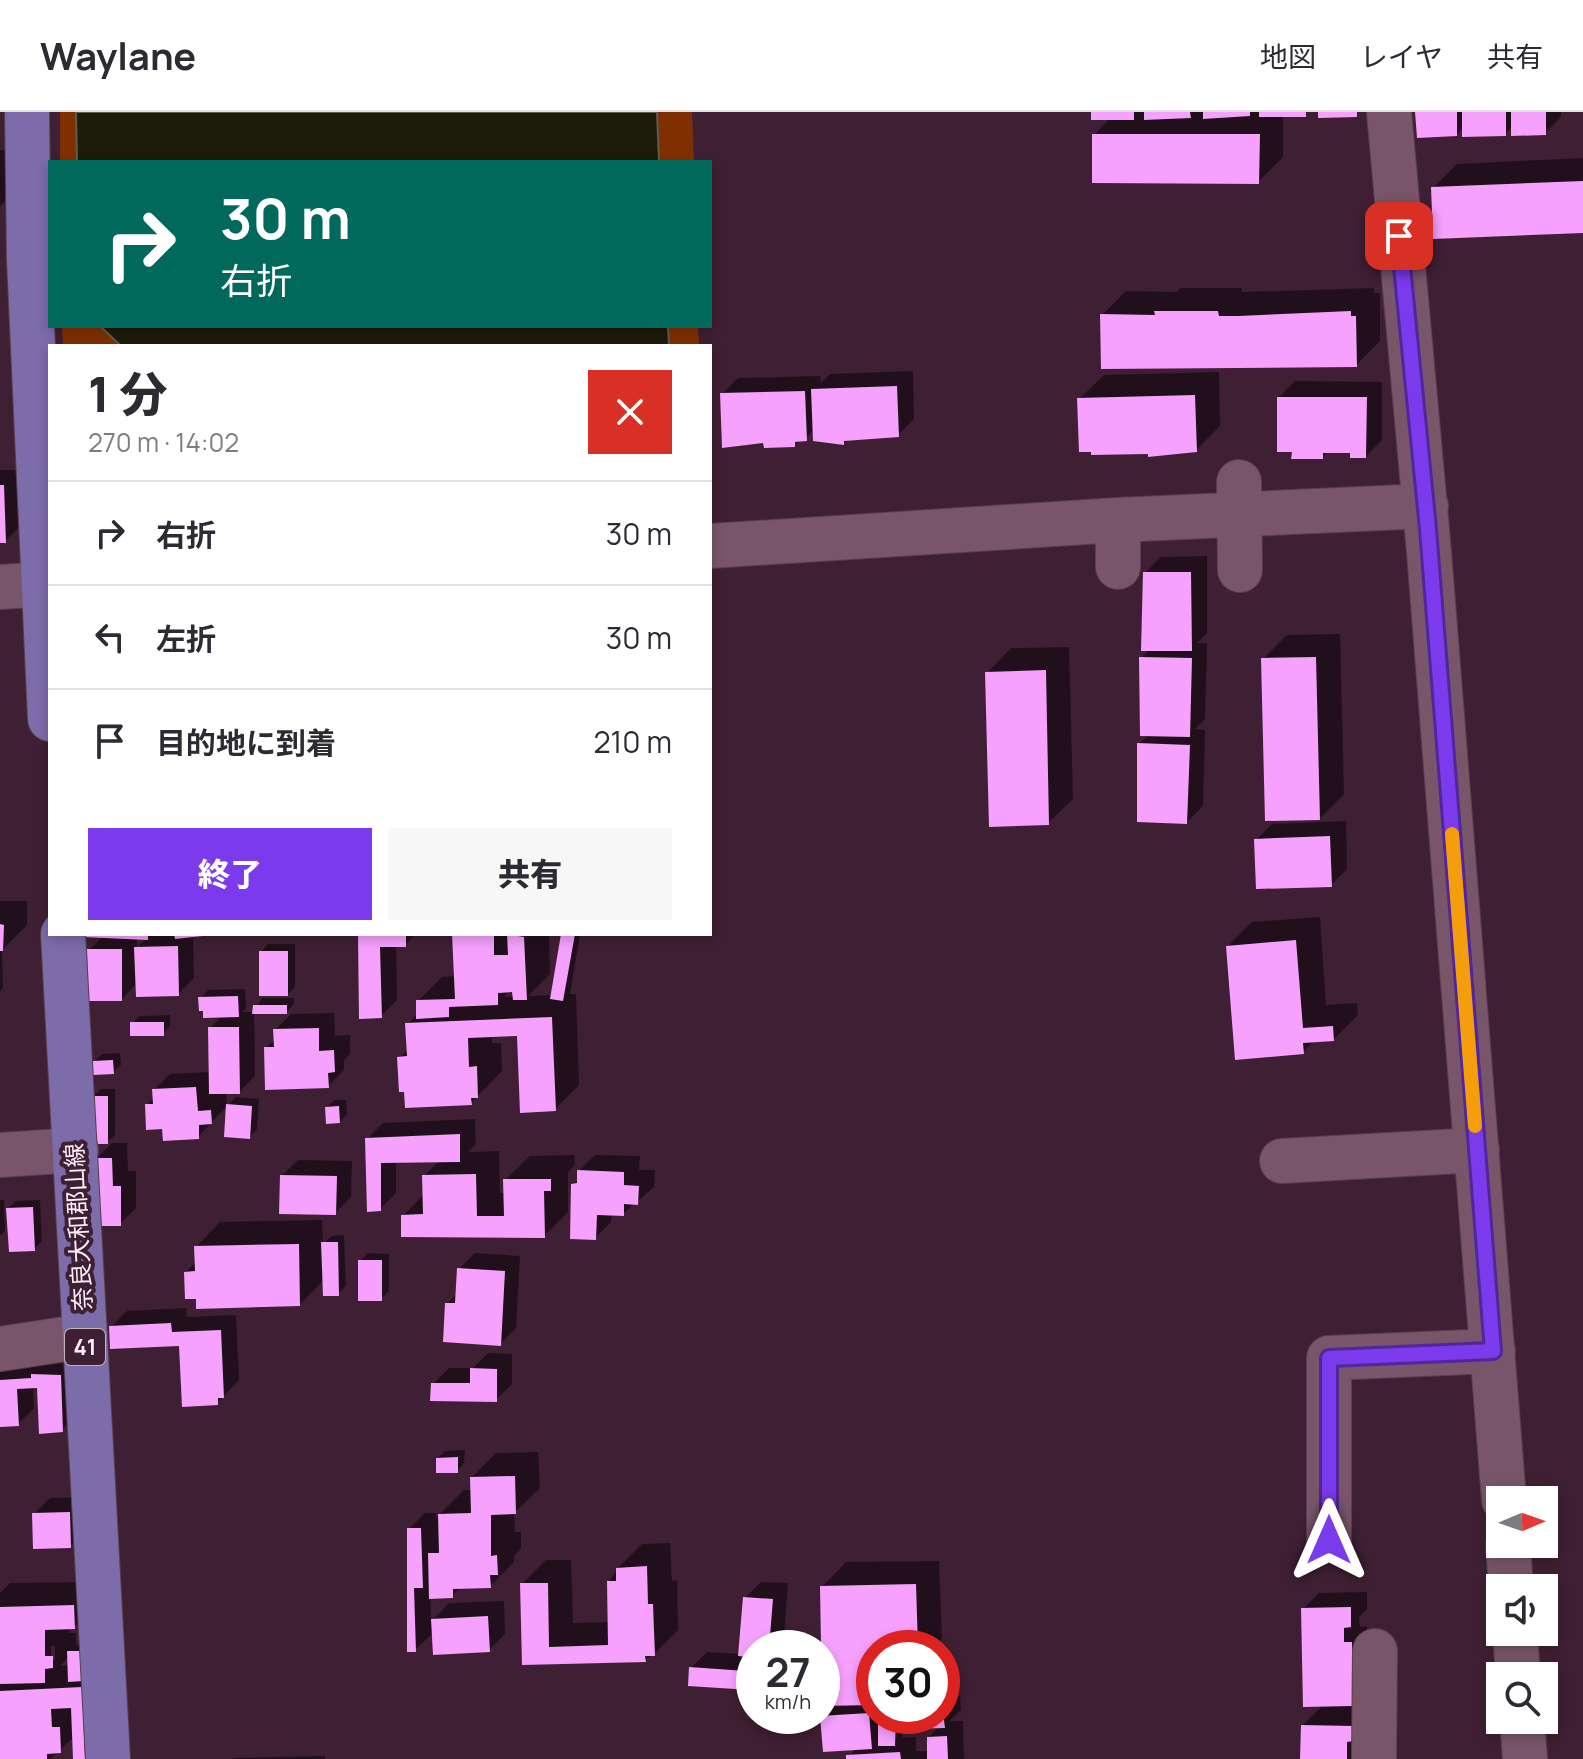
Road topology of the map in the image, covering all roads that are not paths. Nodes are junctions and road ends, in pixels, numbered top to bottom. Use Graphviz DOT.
graph roads {
  1 [pos="27,112"];
  2 [pos="1389,112"];
  3 [pos="14,260"];
  4 [pos="1239,498"];
  5 [pos="1426,506"];
  6 [pos="1118,520"];
  7 [pos="712,546"];
  8 [pos="1118,567"];
  9 [pos="1240,570"];
  10 [pos="31,585"];
  11 [pos="48,705"];
  12 [pos="63,936"];
  13 [pos="76,1150"];
  14 [pos="1477,1150"];
  15 [pos="0,1155"];
  16 [pos="1282,1161"];
  17 [pos="85,1336"];
  18 [pos="0,1349"];
  19 [pos="1493,1351"];
  20 [pos="1503,1486"];
  21 [pos="1329,1540"];
  22 [pos="1375,1651"];
  23 [pos="1523,1734"];
  24 [pos="108,1759"];
  25 [pos="1374,1759"];
  26 [pos="1525,1759"];
  1 -- 3 [label="main road"];
  2 -- 5 [label="street"];
  3 -- 10 [label="main road"];
  4 -- 5 [label="street"];
  4 -- 6 [label="street"];
  4 -- 9 [label="street"];
  5 -- 14 [label="street"];
  6 -- 7 [label="street"];
  6 -- 8 [label="street"];
  10 -- 11 [label="main road"];
  12 -- 13 [label="main road, 奈良大和郡山線 / 41"];
  13 -- 15 [label="street"];
  13 -- 17 [label="main road, 奈良大和郡山線 / 41"];
  14 -- 16 [label="street"];
  14 -- 19 [label="street"];
  17 -- 18 [label="street"];
  17 -- 24 [label="main road, 奈良大和郡山線 / 41"];
  19 -- 20 [label="street"];
  19 -- 21 [label="street"];
  22 -- 25 [label="street"];
  23 -- 26 [label="street"];
}
